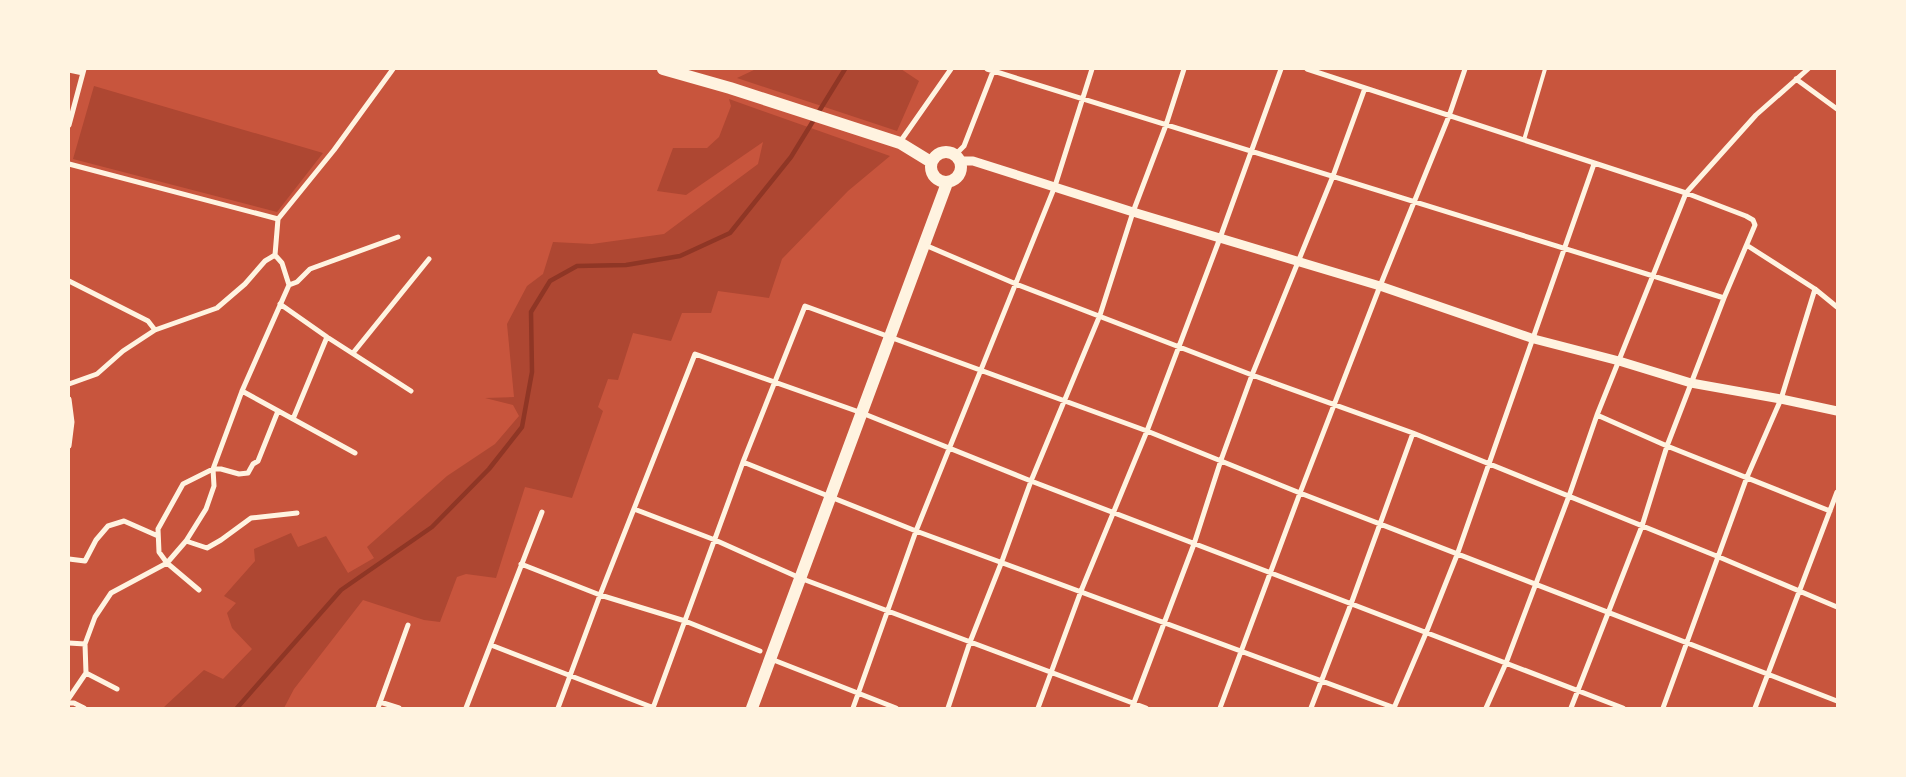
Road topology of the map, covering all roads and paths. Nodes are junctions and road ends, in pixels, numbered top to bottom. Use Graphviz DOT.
graph roads {
  1 [pos="392,69"];
  2 [pos="663,69"];
  3 [pos="951,69"];
  4 [pos="1092,69"];
  5 [pos="1184,69"];
  6 [pos="1281,69"];
  7 [pos="1307,69"];
  8 [pos="1465,69"];
  9 [pos="1545,69"];
  10 [pos="1808,69"];
  11 [pos="69,70"];
  12 [pos="992,70"];
  13 [pos="83,71"];
  14 [pos="1796,79"];
  15 [pos="1365,88"];
  16 [pos="1082,98"];
  17 [pos="1837,109"];
  18 [pos="1449,116"];
  19 [pos="69,124"];
  20 [pos="1166,125"];
  21 [pos="1524,140"];
  22 [pos="900,143"];
  23 [pos="1251,151"];
  24 [pos="958,157"];
  25 [pos="931,162"];
  26 [pos="69,164"];
  27 [pos="1594,164"];
  28 [pos="1333,176"];
  29 [pos="947,182"];
  30 [pos="1055,186"];
  31 [pos="1686,193"];
  32 [pos="1413,202"];
  33 [pos="1133,212"];
  34 [pos="278,218"];
  35 [pos="398,237"];
  36 [pos="1220,238"];
  37 [pos="924,244"];
  38 [pos="1748,246"];
  39 [pos="1564,248"];
  40 [pos="275,254"];
  41 [pos="429,259"];
  42 [pos="1298,263"];
  43 [pos="1653,274"];
  44 [pos="69,281"];
  45 [pos="289,284"];
  46 [pos="1016,284"];
  47 [pos="1380,286"];
  48 [pos="1815,289"];
  49 [pos="1724,298"];
  50 [pos="280,304"];
  51 [pos="1837,307"];
  52 [pos="1100,315"];
  53 [pos="155,330"];
  54 [pos="327,337"];
  55 [pos="889,338"];
  56 [pos="1534,339"];
  57 [pos="1179,346"];
  58 [pos="352,353"];
  59 [pos="1619,361"];
  60 [pos="981,371"];
  61 [pos="1252,376"];
  62 [pos="775,383"];
  63 [pos="1691,383"];
  64 [pos="69,384"];
  65 [pos="242,391"];
  66 [pos="411,391"];
  67 [pos="69,399"];
  68 [pos="1781,399"];
  69 [pos="1065,402"];
  70 [pos="1334,406"];
  71 [pos="278,411"];
  72 [pos="1837,411"];
  73 [pos="862,413"];
  74 [pos="1597,415"];
  75 [pos="293,420"];
  76 [pos="1147,431"];
  77 [pos="1413,433"];
  78 [pos="69,446"];
  79 [pos="1667,446"];
  80 [pos="950,448"];
  81 [pos="355,453"];
  82 [pos="1221,460"];
  83 [pos="743,462"];
  84 [pos="1489,464"];
  85 [pos="213,469"];
  86 [pos="1747,477"];
  87 [pos="1031,481"];
  88 [pos="1837,492"];
  89 [pos="1300,493"];
  90 [pos="1569,496"];
  91 [pos="830,497"];
  92 [pos="634,509"];
  93 [pos="1830,511"];
  94 [pos="542,512"];
  95 [pos="1112,512"];
  96 [pos="297,513"];
  97 [pos="1381,524"];
  98 [pos="1642,526"];
  99 [pos="916,531"];
  100 [pos="158,536"];
  101 [pos="715,540"];
  102 [pos="186,542"];
  103 [pos="1194,544"];
  104 [pos="1457,555"];
  105 [pos="1719,557"];
  106 [pos="69,559"];
  107 [pos="1002,561"];
  108 [pos="167,563"];
  109 [pos="521,564"];
  110 [pos="1269,573"];
  111 [pos="800,578"];
  112 [pos="1535,585"];
  113 [pos="198,590"];
  114 [pos="1081,591"];
  115 [pos="1800,591"];
  116 [pos="600,595"];
  117 [pos="1351,604"];
  118 [pos="1837,607"];
  119 [pos="888,611"];
  120 [pos="1608,614"];
  121 [pos="685,621"];
  122 [pos="1163,623"];
  123 [pos="408,625"];
  124 [pos="1426,633"];
  125 [pos="970,642"];
  126 [pos="1686,642"];
  127 [pos="69,643"];
  128 [pos="85,644"];
  129 [pos="491,645"];
  130 [pos="1242,650"];
  131 [pos="760,651"];
  132 [pos="770,659"];
  133 [pos="1506,664"];
  134 [pos="86,672"];
  135 [pos="1052,673"];
  136 [pos="570,675"];
  137 [pos="1768,675"];
  138 [pos="1321,680"];
  139 [pos="117,689"];
  140 [pos="1577,690"];
  141 [pos="858,694"];
  142 [pos="69,698"];
  143 [pos="1837,701"];
  144 [pos="380,702"];
  145 [pos="69,703"];
  146 [pos="1133,706"];
  147 [pos="84,708"];
  148 [pos="378,708"];
  149 [pos="399,708"];
  150 [pos="466,708"];
  151 [pos="558,708"];
  152 [pos="653,708"];
  153 [pos="752,708"];
  154 [pos="853,708"];
  155 [pos="896,708"];
  156 [pos="948,708"];
  157 [pos="1038,708"];
  158 [pos="1146,708"];
  159 [pos="1220,708"];
  160 [pos="1311,708"];
  161 [pos="1394,708"];
  162 [pos="1486,708"];
  163 [pos="1571,708"];
  164 [pos="1623,708"];
  165 [pos="1663,708"];
  166 [pos="1755,708"];
  1 -- 34 [label="street"];
  2 -- 22 [label="main road"];
  3 -- 22 [label="street"];
  4 -- 16 [label="street"];
  5 -- 20 [label="street"];
  6 -- 23 [label="street"];
  7 -- 15 [label="street"];
  8 -- 18 [label="street"];
  9 -- 21 [label="lane"];
  10 -- 14 [label="street"];
  11 -- 13 [label="street"];
  12 -- 16 [label="street"];
  12 -- 24 [label="street"];
  13 -- 19 [label="street"];
  14 -- 17 [label="street"];
  14 -- 31 [label="street"];
  15 -- 18 [label="street"];
  15 -- 28 [label="street"];
  16 -- 20 [label="street"];
  16 -- 30 [label="street"];
  18 -- 21 [label="street"];
  18 -- 32 [label="street"];
  20 -- 23 [label="street"];
  20 -- 33 [label="street"];
  21 -- 27 [label="street"];
  22 -- 25 [label="main road"];
  23 -- 28 [label="street"];
  23 -- 36 [label="street"];
  24 -- 25 [label="main road"];
  24 -- 29 [label="main road"];
  24 -- 30 [label="street"];
  25 -- 29 [label="main road"];
  26 -- 34 [label="street"];
  27 -- 31 [label="street"];
  27 -- 39 [label="street"];
  28 -- 32 [label="street"];
  28 -- 42 [label="street"];
  29 -- 37 [label="main road"];
  30 -- 33 [label="street"];
  30 -- 46 [label="street"];
  31 -- 38 [label="street"];
  31 -- 43 [label="street"];
  32 -- 39 [label="street"];
  32 -- 47 [label="street"];
  33 -- 36 [label="street"];
  33 -- 52 [label="street"];
  34 -- 40 [label="street"];
  35 -- 45 [label="street"];
  36 -- 42 [label="street"];
  36 -- 57 [label="street"];
  37 -- 46 [label="street"];
  37 -- 55 [label="main road"];
  38 -- 48 [label="street"];
  38 -- 49 [label="street"];
  39 -- 43 [label="street"];
  39 -- 56 [label="street"];
  40 -- 45 [label="street"];
  40 -- 53 [label="street"];
  41 -- 58 [label="street"];
  42 -- 47 [label="street"];
  42 -- 61 [label="street"];
  43 -- 49 [label="street"];
  43 -- 59 [label="street"];
  44 -- 53 [label="street"];
  45 -- 50 [label="street"];
  46 -- 52 [label="street"];
  46 -- 60 [label="street"];
  47 -- 56 [label="street"];
  47 -- 70 [label="street"];
  48 -- 51 [label="street"];
  48 -- 68 [label="street"];
  49 -- 63 [label="street"];
  50 -- 54 [label="street"];
  50 -- 65 [label="street"];
  52 -- 57 [label="street"];
  52 -- 69 [label="street"];
  53 -- 64 [label="street"];
  54 -- 58 [label="street"];
  54 -- 75 [label="street"];
  55 -- 60 [label="street"];
  55 -- 62 [label="street"];
  55 -- 73 [label="main road"];
  56 -- 59 [label="street"];
  56 -- 84 [label="street"];
  57 -- 61 [label="street"];
  57 -- 76 [label="street"];
  58 -- 66 [label="street"];
  59 -- 63 [label="street"];
  59 -- 74 [label="street"];
  60 -- 69 [label="street"];
  60 -- 80 [label="street"];
  61 -- 70 [label="street"];
  61 -- 82 [label="street"];
  62 -- 73 [label="street"];
  62 -- 83 [label="street"];
  62 -- 92 [label="street"];
  63 -- 68 [label="street"];
  63 -- 79 [label="street"];
  65 -- 71 [label="street"];
  65 -- 85 [label="street"];
  67 -- 78 [label="street"];
  68 -- 72 [label="street"];
  68 -- 86 [label="street"];
  69 -- 76 [label="street"];
  69 -- 87 [label="street"];
  70 -- 77 [label="street"];
  70 -- 89 [label="street"];
  71 -- 75 [label="street"];
  71 -- 85 [label="street"];
  73 -- 80 [label="street"];
  73 -- 91 [label="main road"];
  74 -- 79 [label="street"];
  74 -- 90 [label="street"];
  75 -- 81 [label="street"];
  76 -- 82 [label="street"];
  76 -- 95 [label="street"];
  77 -- 84 [label="street"];
  77 -- 97 [label="street"];
  79 -- 86 [label="street"];
  79 -- 98 [label="street"];
  80 -- 87 [label="street"];
  80 -- 99 [label="street"];
  82 -- 89 [label="street"];
  82 -- 103 [label="street"];
  83 -- 91 [label="street"];
  83 -- 101 [label="street"];
  84 -- 90 [label="street"];
  84 -- 104 [label="street"];
  85 -- 100 [label="street"];
  85 -- 102 [label="street"];
  86 -- 93 [label="street"];
  86 -- 105 [label="street"];
  87 -- 95 [label="street"];
  87 -- 107 [label="street"];
  88 -- 93 [label="street"];
  89 -- 97 [label="street"];
  89 -- 110 [label="street"];
  90 -- 98 [label="street"];
  90 -- 112 [label="street"];
  91 -- 99 [label="street"];
  91 -- 111 [label="main road"];
  92 -- 101 [label="street"];
  92 -- 116 [label="street"];
  93 -- 115 [label="street"];
  94 -- 109 [label="street"];
  95 -- 103 [label="street"];
  95 -- 114 [label="street"];
  96 -- 102 [label="street"];
  97 -- 104 [label="street"];
  97 -- 117 [label="street"];
  98 -- 105 [label="street"];
  98 -- 120 [label="street"];
  99 -- 107 [label="street"];
  99 -- 119 [label="street"];
  100 -- 106 [label="street"];
  100 -- 108 [label="street"];
  101 -- 111 [label="street"];
  101 -- 121 [label="street"];
  102 -- 108 [label="street"];
  103 -- 110 [label="street"];
  103 -- 122 [label="street"];
  104 -- 112 [label="street"];
  104 -- 124 [label="street"];
  105 -- 115 [label="street"];
  105 -- 126 [label="street"];
  107 -- 114 [label="street"];
  107 -- 125 [label="street"];
  108 -- 113 [label="street"];
  108 -- 128 [label="street"];
  109 -- 116 [label="street"];
  109 -- 129 [label="street"];
  110 -- 117 [label="street"];
  110 -- 130 [label="street"];
  111 -- 119 [label="street"];
  111 -- 132 [label="main road"];
  112 -- 120 [label="street"];
  112 -- 133 [label="street"];
  114 -- 122 [label="street"];
  114 -- 135 [label="street"];
  115 -- 118 [label="street"];
  115 -- 137 [label="street"];
  116 -- 121 [label="street"];
  116 -- 136 [label="street"];
  117 -- 124 [label="street"];
  117 -- 138 [label="street"];
  119 -- 125 [label="street"];
  119 -- 141 [label="street"];
  120 -- 126 [label="street"];
  120 -- 140 [label="street"];
  121 -- 131 [label="street"];
  121 -- 152 [label="street"];
  122 -- 130 [label="street"];
  122 -- 146 [label="street"];
  123 -- 144 [label="street"];
  124 -- 133 [label="street"];
  124 -- 161 [label="street"];
  125 -- 135 [label="street"];
  125 -- 156 [label="street"];
  126 -- 137 [label="street"];
  126 -- 165 [label="street"];
  127 -- 128 [label="street"];
  128 -- 134 [label="street"];
  129 -- 136 [label="street"];
  129 -- 150 [label="street"];
  130 -- 138 [label="street"];
  130 -- 159 [label="street"];
  132 -- 141 [label="street"];
  132 -- 153 [label="main road"];
  133 -- 140 [label="street"];
  133 -- 162 [label="street"];
  134 -- 139 [label="street"];
  134 -- 142 [label="street"];
  135 -- 146 [label="street"];
  135 -- 157 [label="street"];
  136 -- 151 [label="street"];
  136 -- 152 [label="street"];
  137 -- 143 [label="street"];
  137 -- 166 [label="street"];
  138 -- 160 [label="street"];
  138 -- 161 [label="street"];
  140 -- 163 [label="street"];
  140 -- 164 [label="street"];
  141 -- 154 [label="street"];
  141 -- 155 [label="street"];
  144 -- 148 [label="street"];
  144 -- 149 [label="street"];
  145 -- 147 [label="street"];
  146 -- 158 [label="street"];
}
